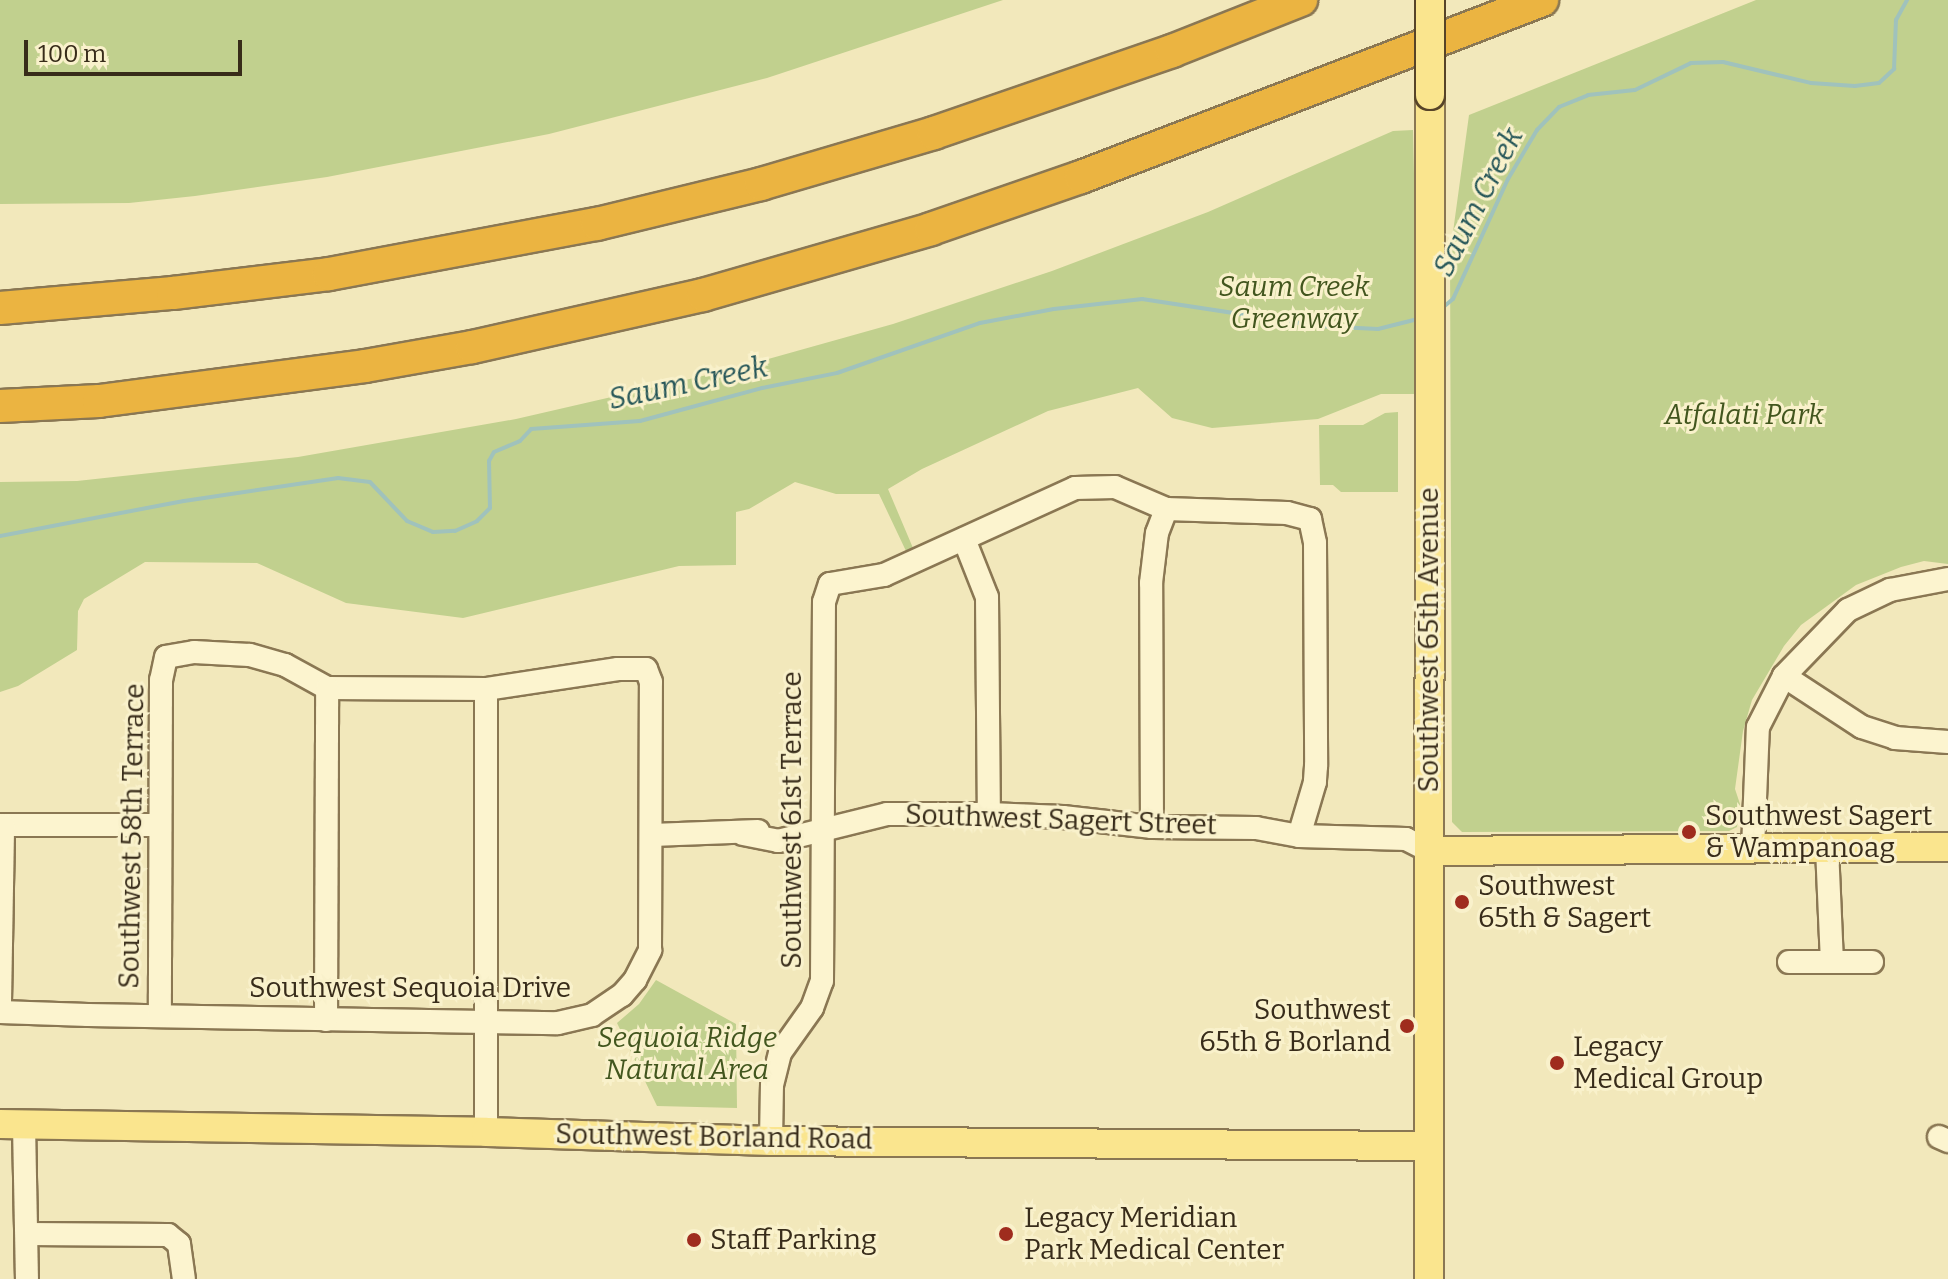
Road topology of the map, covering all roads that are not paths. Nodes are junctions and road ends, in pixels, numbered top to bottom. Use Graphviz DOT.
graph roads {
  1 [pos="1301,0"];
  2 [pos="1430,0"];
  3 [pos="1542,0"];
  4 [pos="0,308"];
  5 [pos="0,406"];
  6 [pos="1166,509"];
  7 [pos="964,539"];
  8 [pos="1948,579"];
  9 [pos="1784,676"];
  10 [pos="327,688"];
  11 [pos="486,689"];
  12 [pos="1948,742"];
  13 [pos="989,814"];
  14 [pos="1,825"];
  15 [pos="160,825"];
  16 [pos="1152,827"];
  17 [pos="824,831"];
  18 [pos="652,835"];
  19 [pos="1299,836"];
  20 [pos="1948,847"];
  21 [pos="1827,848"];
  22 [pos="1753,849"];
  23 [pos="1430,851"];
  24 [pos="1832,961"];
  25 [pos="1789,962"];
  26 [pos="1872,962"];
  27 [pos="0,1002"];
  28 [pos="0,1012"];
  29 [pos="160,1016"];
  30 [pos="326,1020"];
  31 [pos="488,1022"];
  32 [pos="12,1125"];
  33 [pos="486,1132"];
  34 [pos="771,1141"];
  35 [pos="1428,1146"];
  36 [pos="27,1234"];
  37 [pos="27,1279"];
  38 [pos="184,1279"];
  39 [pos="1429,1279"];
  1 -- 4 [label="highway"];
  2 -- 23 [label="main road, Southwest 65th Avenue, bridge"];
  3 -- 5 [label="highway"];
  6 -- 7 [label="street"];
  6 -- 16 [label="street"];
  6 -- 19 [label="street"];
  7 -- 13 [label="street"];
  7 -- 17 [label="street, Southwest 61st Terrace"];
  8 -- 9 [label="street"];
  9 -- 12 [label="street"];
  9 -- 22 [label="street"];
  10 -- 11 [label="street"];
  10 -- 15 [label="street, Southwest 58th Terrace"];
  10 -- 30 [label="street"];
  11 -- 18 [label="street, Southwest Sequoia Drive"];
  11 -- 31 [label="street"];
  13 -- 16 [label="street, Southwest Sagert Street"];
  13 -- 17 [label="street, Southwest Sagert Street"];
  14 -- 15 [label="street"];
  14 -- 27 [label="street"];
  15 -- 29 [label="street, Southwest 58th Terrace"];
  16 -- 19 [label="street, Southwest Sagert Street"];
  17 -- 18 [label="street, Southwest Sagert Street"];
  17 -- 34 [label="street, Southwest 61st Terrace"];
  18 -- 31 [label="street, Southwest Sequoia Drive"];
  19 -- 23 [label="street, Southwest Sagert Street"];
  20 -- 21 [label="main road, Southwest Sagert Street"];
  21 -- 22 [label="main road, Southwest Sagert Street"];
  21 -- 24 [label="street"];
  22 -- 23 [label="main road, Southwest Sagert Street"];
  23 -- 35 [label="main road, Southwest 65th Avenue"];
  24 -- 25 [label="street"];
  24 -- 26 [label="street"];
  28 -- 29 [label="street, Southwest Sequoia Drive"];
  29 -- 30 [label="street, Southwest Sequoia Drive"];
  30 -- 31 [label="street, Southwest Sequoia Drive"];
  31 -- 33 [label="street"];
  32 -- 33 [label="main road, Southwest Borland Road"];
  32 -- 36 [label="street"];
  33 -- 34 [label="main road, Southwest Borland Road"];
  34 -- 35 [label="main road, Southwest Borland Road"];
  35 -- 39 [label="main road, Southwest 65th Avenue"];
  36 -- 37 [label="street"];
  36 -- 38 [label="street"];
}
